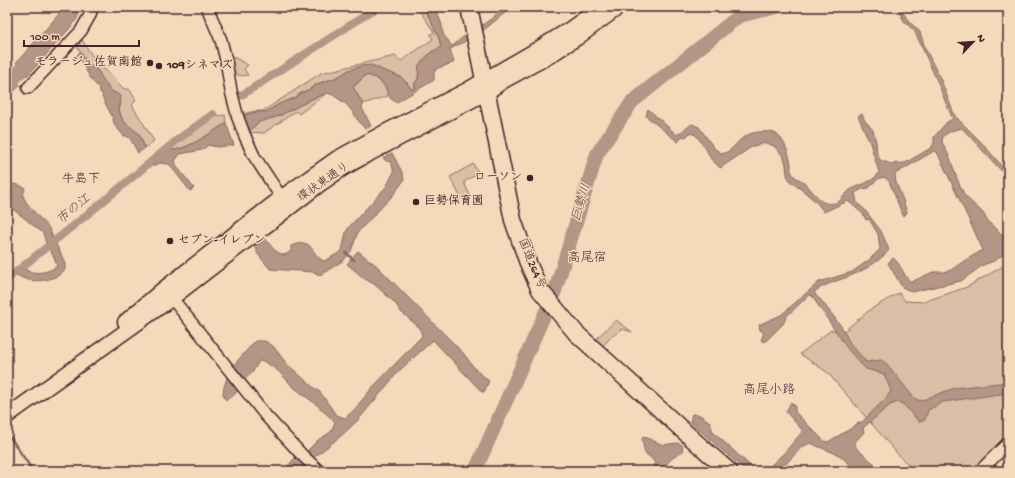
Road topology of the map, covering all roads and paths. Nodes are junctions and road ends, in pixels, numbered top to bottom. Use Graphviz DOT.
graph roads {
  1 [pos="92,7"];
  2 [pos="207,7"];
  3 [pos="469,7"];
  4 [pos="601,7"];
  5 [pos="619,7"];
  6 [pos="485,86"];
  7 [pos="28,88"];
  8 [pos="285,203"];
  9 [pos="167,295"];
  10 [pos="7,416"];
  11 [pos="1008,443"];
  12 [pos="319,471"];
  13 [pos="729,471"];
  14 [pos="980,471"];
  1 -- 7 [label="street"];
  2 -- 8 [label="street"];
  3 -- 6 [label="highway, 国道264号"];
  4 -- 6 [label="main road, 環状東通り"];
  5 -- 6 [label="main road, 環状東通り"];
  6 -- 8 [label="main road, 環状東通り"];
  6 -- 13 [label="highway, 国道264号"];
  8 -- 9 [label="main road, 環状東通り"];
  9 -- 10 [label="main road, 環状東通り"];
  9 -- 12 [label="street"];
  11 -- 14 [label="street"];
}
